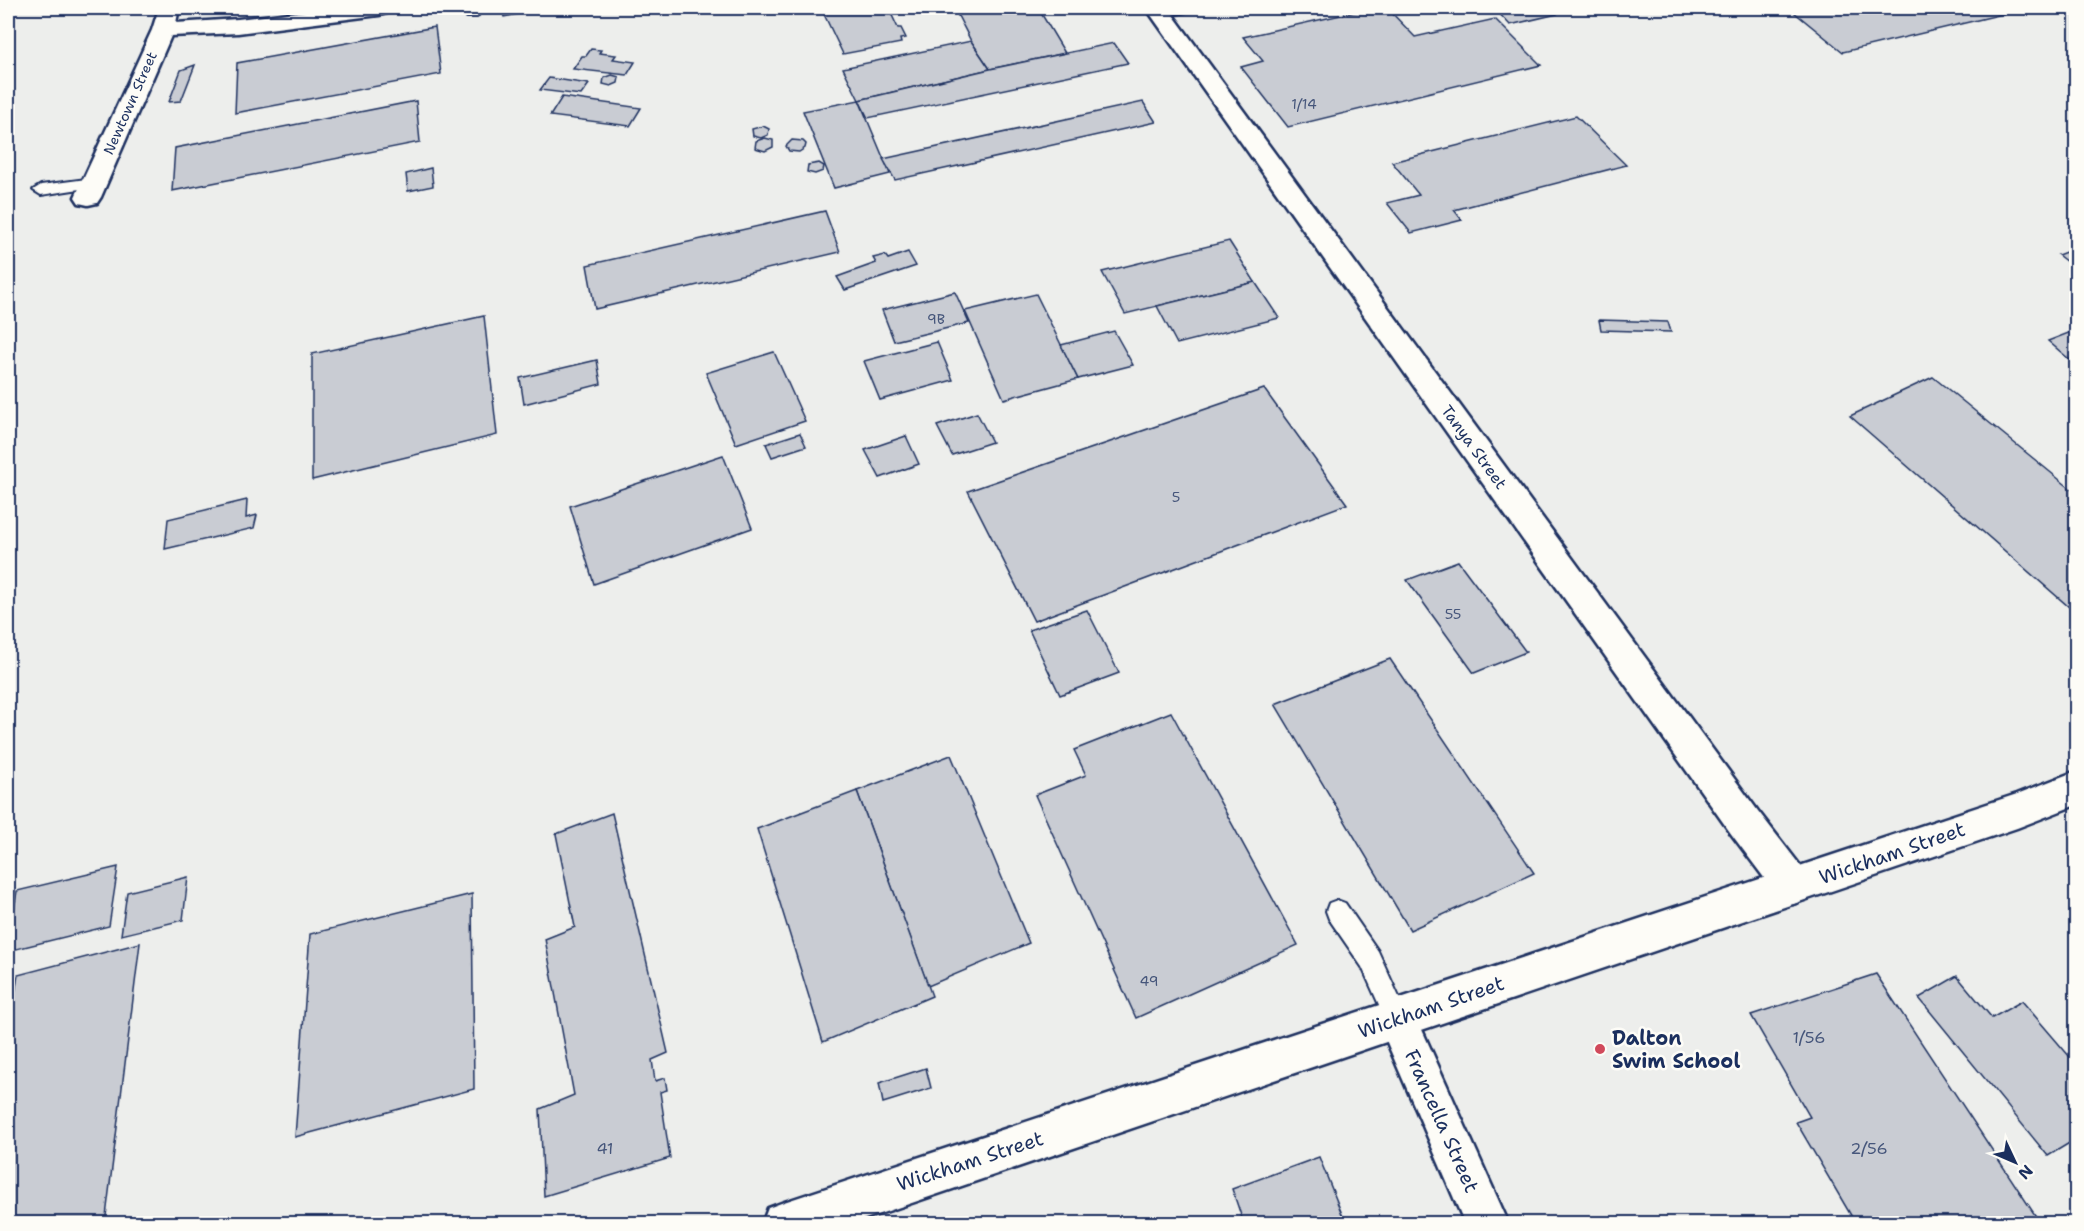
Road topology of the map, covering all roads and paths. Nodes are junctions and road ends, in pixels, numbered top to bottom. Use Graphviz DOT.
graph roads {
  1 [pos="169,8"];
  2 [pos="379,8"];
  3 [pos="1168,9"];
  4 [pos="163,30"];
  5 [pos="41,190"];
  6 [pos="91,190"];
  7 [pos="2076,788"];
  8 [pos="1793,886"];
  9 [pos="1337,910"];
  10 [pos="1396,1019"];
  11 [pos="784,1224"];
  12 [pos="1487,1224"];
  1 -- 4 [label="street, Newtown Street"];
  2 -- 4 [label="street"];
  3 -- 8 [label="street, Tanya Street"];
  4 -- 6 [label="street, Newtown Street"];
  5 -- 6 [label="lane"];
  7 -- 8 [label="street, Wickham Street"];
  8 -- 10 [label="street, Wickham Street"];
  9 -- 10 [label="lane"];
  10 -- 11 [label="street, Wickham Street"];
  10 -- 12 [label="street, Francella Street"];
}
